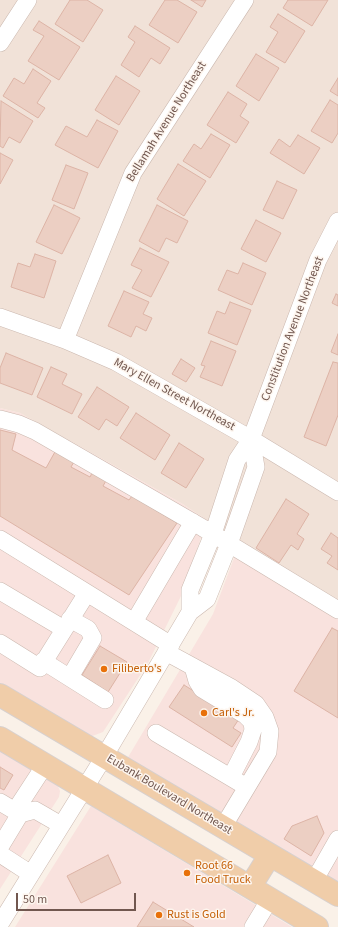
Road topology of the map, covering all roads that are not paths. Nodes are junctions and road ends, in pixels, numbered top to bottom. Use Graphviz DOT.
graph roads {
  1 [pos="28,0"];
  2 [pos="245,0"];
  3 [pos="0,43"];
  4 [pos="338,221"];
  5 [pos="0,318"];
  6 [pos="65,340"];
  7 [pos="0,419"];
  8 [pos="251,439"];
  9 [pos="338,492"];
  10 [pos="193,522"];
  11 [pos="212,534"];
  12 [pos="0,539"];
  13 [pos="229,544"];
  14 [pos="0,591"];
  15 [pos="87,593"];
  16 [pos="338,610"];
  17 [pos="190,612"];
  18 [pos="134,622"];
  19 [pos="67,624"];
  20 [pos="0,643"];
  21 [pos="169,648"];
  22 [pos="44,661"];
  23 [pos="193,667"];
  24 [pos="70,677"];
  25 [pos="0,694"];
  26 [pos="105,700"];
  27 [pos="156,733"];
  28 [pos="0,738"];
  29 [pos="104,757"];
  30 [pos="45,765"];
  31 [pos="231,777"];
  32 [pos="247,787"];
  33 [pos="84,789"];
  34 [pos="0,802"];
  35 [pos="18,813"];
  36 [pos="61,825"];
  37 [pos="223,827"];
  38 [pos="338,839"];
  39 [pos="0,847"];
  40 [pos="0,854"];
  41 [pos="270,855"];
  42 [pos="32,874"];
  43 [pos="314,881"];
  44 [pos="250,887"];
  45 [pos="338,895"];
  46 [pos="270,899"];
  47 [pos="5,906"];
  48 [pos="0,924"];
  49 [pos="253,927"];
  50 [pos="317,927"];
  1 -- 3 [label="street"];
  2 -- 6 [label="street, Bellamah Avenue Northeast"];
  4 -- 8 [label="street, Constitution Avenue Northeast"];
  5 -- 6 [label="street, Mary Ellen Street Northeast"];
  6 -- 8 [label="street, Mary Ellen Street Northeast"];
  7 -- 10 [label="street"];
  8 -- 9 [label="street, Mary Ellen Street Northeast"];
  8 -- 11 [label="street, Constitution Avenue Northeast"];
  8 -- 13 [label="street, Constitution Avenue Northeast"];
  10 -- 11 [label="street"];
  10 -- 18 [label="street"];
  11 -- 13 [label="street"];
  11 -- 17 [label="street, Constitution Avenue Northeast"];
  12 -- 15 [label="street"];
  13 -- 16 [label="street"];
  13 -- 17 [label="street, Constitution Avenue Northeast"];
  14 -- 19 [label="street"];
  15 -- 18 [label="street"];
  15 -- 19 [label="street"];
  17 -- 21 [label="street, Constitution Avenue Northeast"];
  18 -- 21 [label="street"];
  19 -- 22 [label="street"];
  19 -- 24 [label="street"];
  20 -- 22 [label="street"];
  21 -- 23 [label="street"];
  21 -- 29 [label="street, Constitution Avenue Northeast"];
  22 -- 24 [label="street"];
  23 -- 31 [label="street"];
  23 -- 32 [label="street"];
  24 -- 26 [label="street"];
  25 -- 29 [label="main road, Eubank Boulevard Northeast"];
  27 -- 31 [label="street"];
  28 -- 30 [label="main road"];
  29 -- 33 [label="street, Constitution Avenue Northeast"];
  29 -- 37 [label="main road, Eubank Boulevard Northeast"];
  30 -- 33 [label="main road"];
  30 -- 35 [label="street"];
  31 -- 32 [label="street"];
  32 -- 37 [label="street"];
  33 -- 36 [label="street, Constitution Avenue Northeast"];
  33 -- 44 [label="main road"];
  34 -- 35 [label="street"];
  35 -- 36 [label="street"];
  35 -- 39 [label="street"];
  36 -- 42 [label="street, Constitution Avenue Northeast"];
  37 -- 41 [label="main road, Eubank Boulevard Northeast"];
  38 -- 43 [label="street"];
  40 -- 42 [label="street"];
  41 -- 43 [label="main road, Eubank Boulevard Northeast"];
  41 -- 44 [label="main road"];
  42 -- 47 [label="street, Constitution Avenue Northeast"];
  43 -- 45 [label="main road, Eubank Boulevard Northeast"];
  44 -- 46 [label="main road"];
  46 -- 49 [label="street"];
  46 -- 50 [label="main road"];
  47 -- 48 [label="street, Constitution Avenue Northeast"];
}
